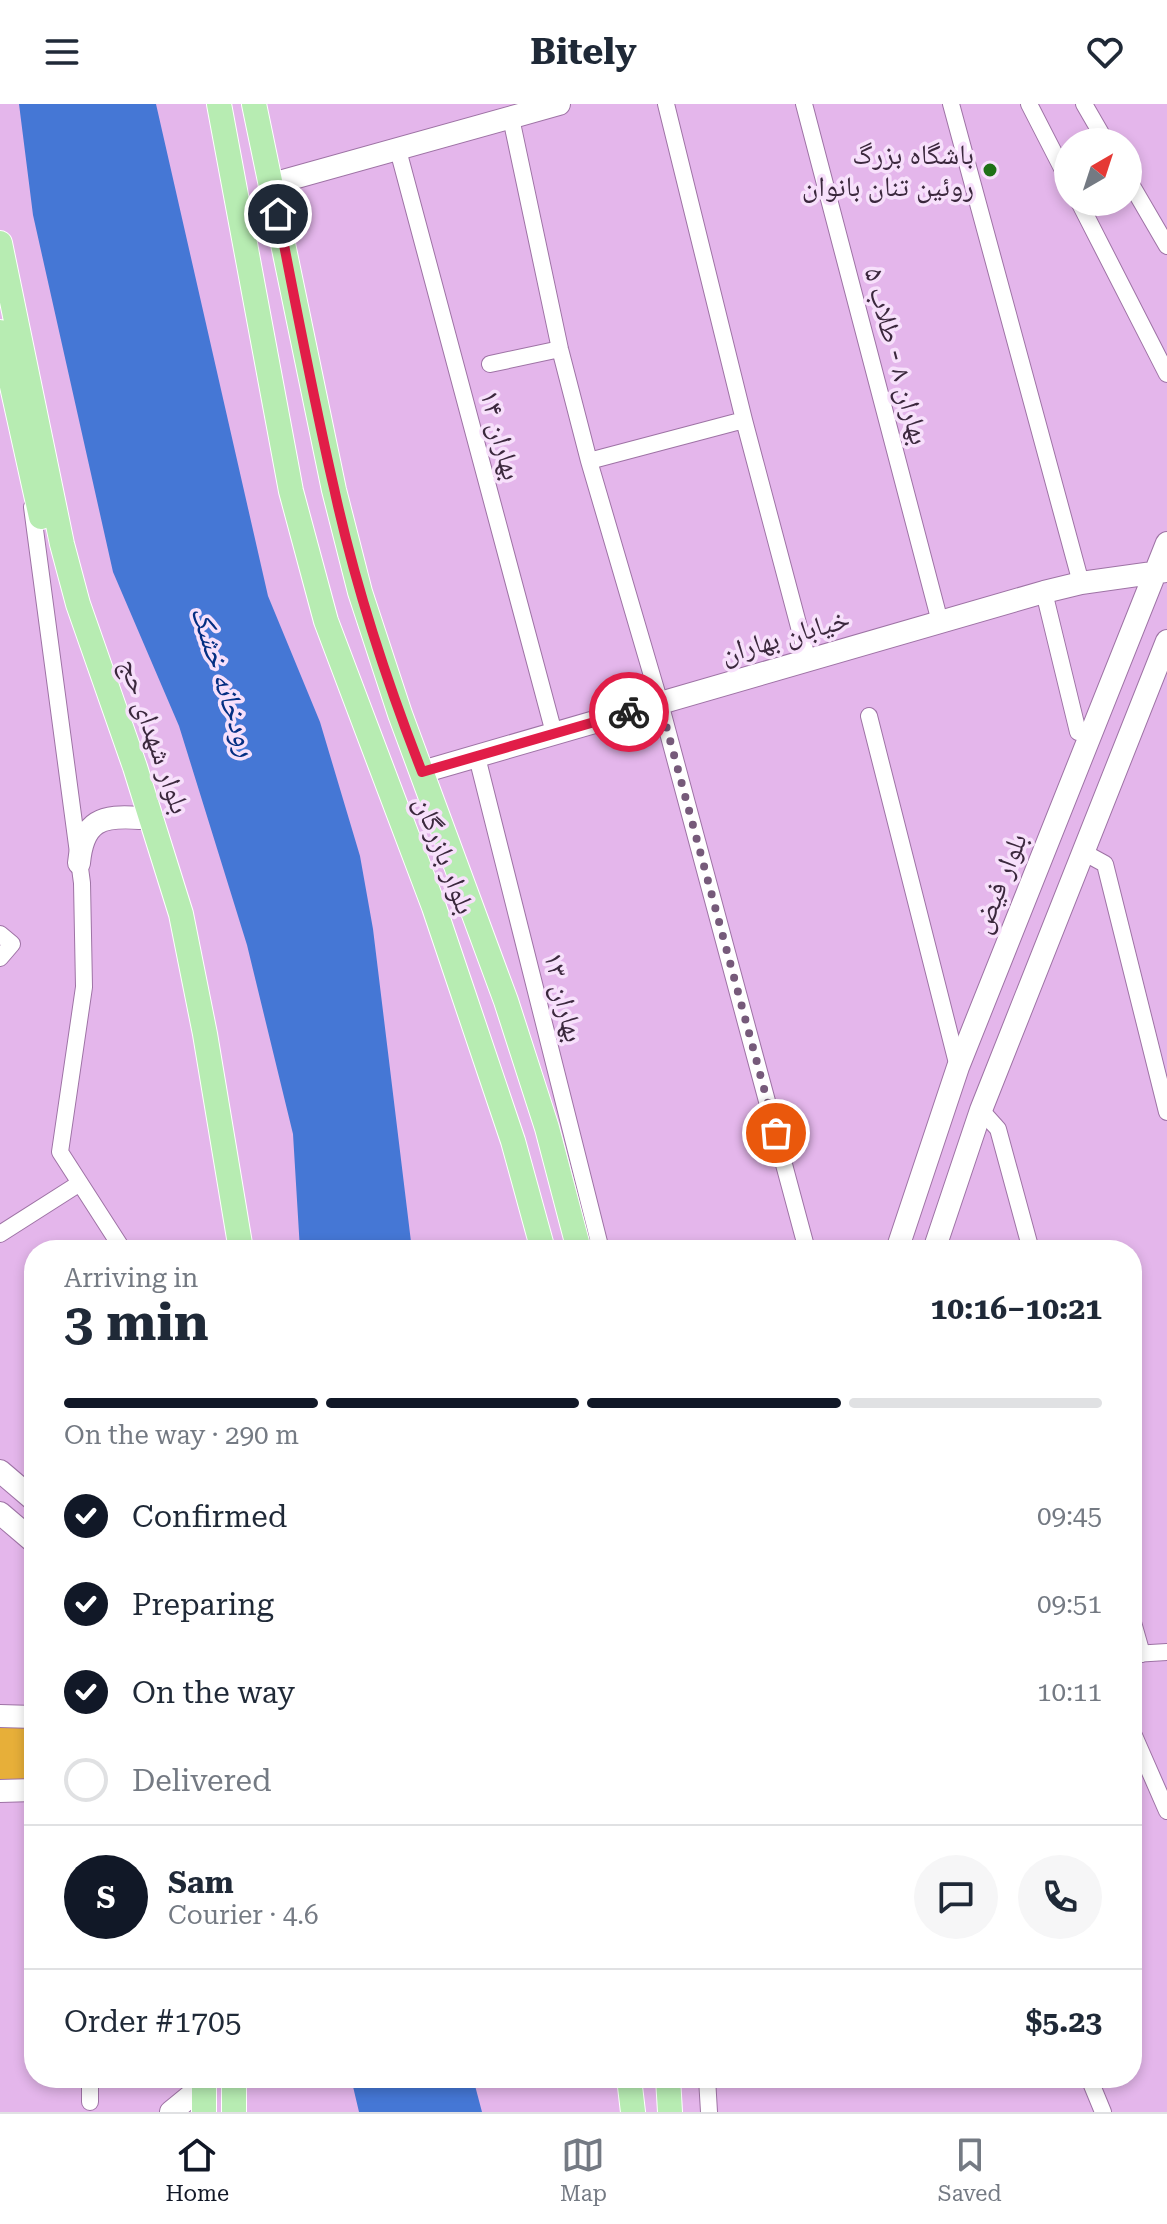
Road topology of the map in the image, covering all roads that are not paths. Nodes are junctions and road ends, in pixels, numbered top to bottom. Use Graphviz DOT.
graph roads {
  1 [pos="219,104"];
  2 [pos="254,104"];
  3 [pos="559,104"];
  4 [pos="666,104"];
  5 [pos="804,104"];
  6 [pos="951,104"];
  7 [pos="1029,104"];
  8 [pos="1084,104"];
  9 [pos="524,111"];
  10 [pos="1098,128"];
  11 [pos="398,150"];
  12 [pos="1054,153"];
  13 [pos="272,184"];
  14 [pos="1142,203"];
  15 [pos="1086,216"];
  16 [pos="0,243"];
  17 [pos="1167,246"];
  18 [pos="0,332"];
  19 [pos="560,349"];
  20 [pos="490,364"];
  21 [pos="1167,374"];
  22 [pos="744,420"];
  23 [pos="25,454"];
  24 [pos="589,461"];
  25 [pos="1167,543"];
  26 [pos="1161,571"];
  27 [pos="1081,583"];
  28 [pos="1044,592"];
  29 [pos="940,622"];
  30 [pos="1167,641"];
  31 [pos="808,661"];
  32 [pos="660,703"];
  33 [pos="869,716"];
  34 [pos="1078,732"];
  35 [pos="554,733"];
  36 [pos="477,757"];
  37 [pos="422,772"];
  38 [pos="140,818"];
  39 [pos="1083,852"];
  40 [pos="79,863"];
  41 [pos="0,934"];
  42 [pos="0,958"];
  43 [pos="989,990"];
  44 [pos="1023,1003"];
  45 [pos="958,1067"];
  46 [pos="981,1110"];
  47 [pos="1167,1112"];
  48 [pos="80,1183"];
  49 [pos="0,1234"];
  50 [pos="117,1240"];
  51 [pos="224,1240"];
  52 [pos="239,1240"];
  53 [pos="540,1240"];
  54 [pos="576,1240"];
  55 [pos="598,1240"];
  56 [pos="804,1240"];
  57 [pos="900,1240"];
  58 [pos="937,1240"];
  59 [pos="1028,1240"];
  60 [pos="0,1471"];
  61 [pos="24,1491"];
  62 [pos="0,1513"];
  63 [pos="24,1533"];
  64 [pos="1167,1652"];
  65 [pos="1142,1654"];
  66 [pos="0,1716"];
  67 [pos="24,1717"];
  68 [pos="1142,1754"];
  69 [pos="24,1790"];
  70 [pos="0,1791"];
  71 [pos="1167,1811"];
  72 [pos="90,2088"];
  73 [pos="197,2088"];
  74 [pos="204,2088"];
  75 [pos="234,2088"];
  76 [pos="630,2088"];
  77 [pos="669,2088"];
  78 [pos="708,2088"];
  79 [pos="1093,2088"];
  80 [pos="90,2102"];
  81 [pos="171,2112"];
  82 [pos="204,2112"];
  83 [pos="234,2112"];
  84 [pos="633,2112"];
  85 [pos="670,2112"];
  86 [pos="709,2112"];
  87 [pos="1103,2112"];
  1 -- 53 [label="main road, بلوار بازرگان"];
  2 -- 13 [label="main road, بلوار بازرگان"];
  3 -- 9 [label="street"];
  4 -- 22 [label="street"];
  5 -- 29 [label="street, بهاران ۸ - طلاب ۵"];
  6 -- 27 [label="street"];
  7 -- 12 [label="street"];
  8 -- 10 [label="street"];
  9 -- 11 [label="street"];
  9 -- 19 [label="street"];
  11 -- 13 [label="street"];
  11 -- 35 [label="street, بهاران ۱۴"];
  13 -- 37 [label="main road, بلوار بازرگان"];
  14 -- 17 [label="street"];
  15 -- 21 [label="street"];
  16 -- 52 [label="main road, بلوار شهدای حج"];
  18 -- 23 [label="main road, بلوار شهدای حج"];
  19 -- 20 [label="street"];
  19 -- 24 [label="street"];
  22 -- 24 [label="street"];
  22 -- 31 [label="street"];
  23 -- 38 [label="main road, بلوار شهدای حج"];
  23 -- 40 [label="street"];
  24 -- 32 [label="street"];
  25 -- 26 [label="street, بلوار فیض"];
  26 -- 27 [label="street, خیابان بهاران"];
  26 -- 43 [label="street, بلوار فیض"];
  27 -- 28 [label="street, خیابان بهاران"];
  28 -- 29 [label="street, خیابان بهاران"];
  28 -- 34 [label="street"];
  29 -- 31 [label="street, خیابان بهاران"];
  30 -- 39 [label="street"];
  31 -- 32 [label="street, خیابان بهاران"];
  32 -- 35 [label="street, خیابان بهاران"];
  32 -- 56 [label="street"];
  33 -- 45 [label="street"];
  35 -- 36 [label="street, خیابان بهاران"];
  36 -- 37 [label="street, خیابان بهاران"];
  36 -- 55 [label="street, بهاران ۱۳"];
  37 -- 54 [label="main road, بلوار بازرگان"];
  38 -- 40 [label="street"];
  38 -- 51 [label="main road, بلوار شهدای حج"];
  39 -- 44 [label="street"];
  39 -- 47 [label="street"];
  40 -- 48 [label="street"];
  41 -- 42 [label="street"];
  43 -- 44 [label="street"];
  43 -- 45 [label="street, بلوار فیض"];
  44 -- 46 [label="street"];
  45 -- 57 [label="street, بلوار فیض"];
  46 -- 58 [label="street"];
  46 -- 59 [label="street"];
  48 -- 49 [label="street"];
  48 -- 50 [label="street"];
  60 -- 61 [label="street"];
  62 -- 63 [label="street"];
  64 -- 65 [label="street"];
  66 -- 67 [label="street"];
  68 -- 71 [label="street"];
  69 -- 70 [label="street"];
  72 -- 80 [label="street"];
  73 -- 81 [label="street"];
  74 -- 82 [label="main road"];
  75 -- 83 [label="main road"];
  76 -- 84 [label="main road"];
  77 -- 85 [label="main road"];
  78 -- 86 [label="street"];
  79 -- 87 [label="street"];
}
